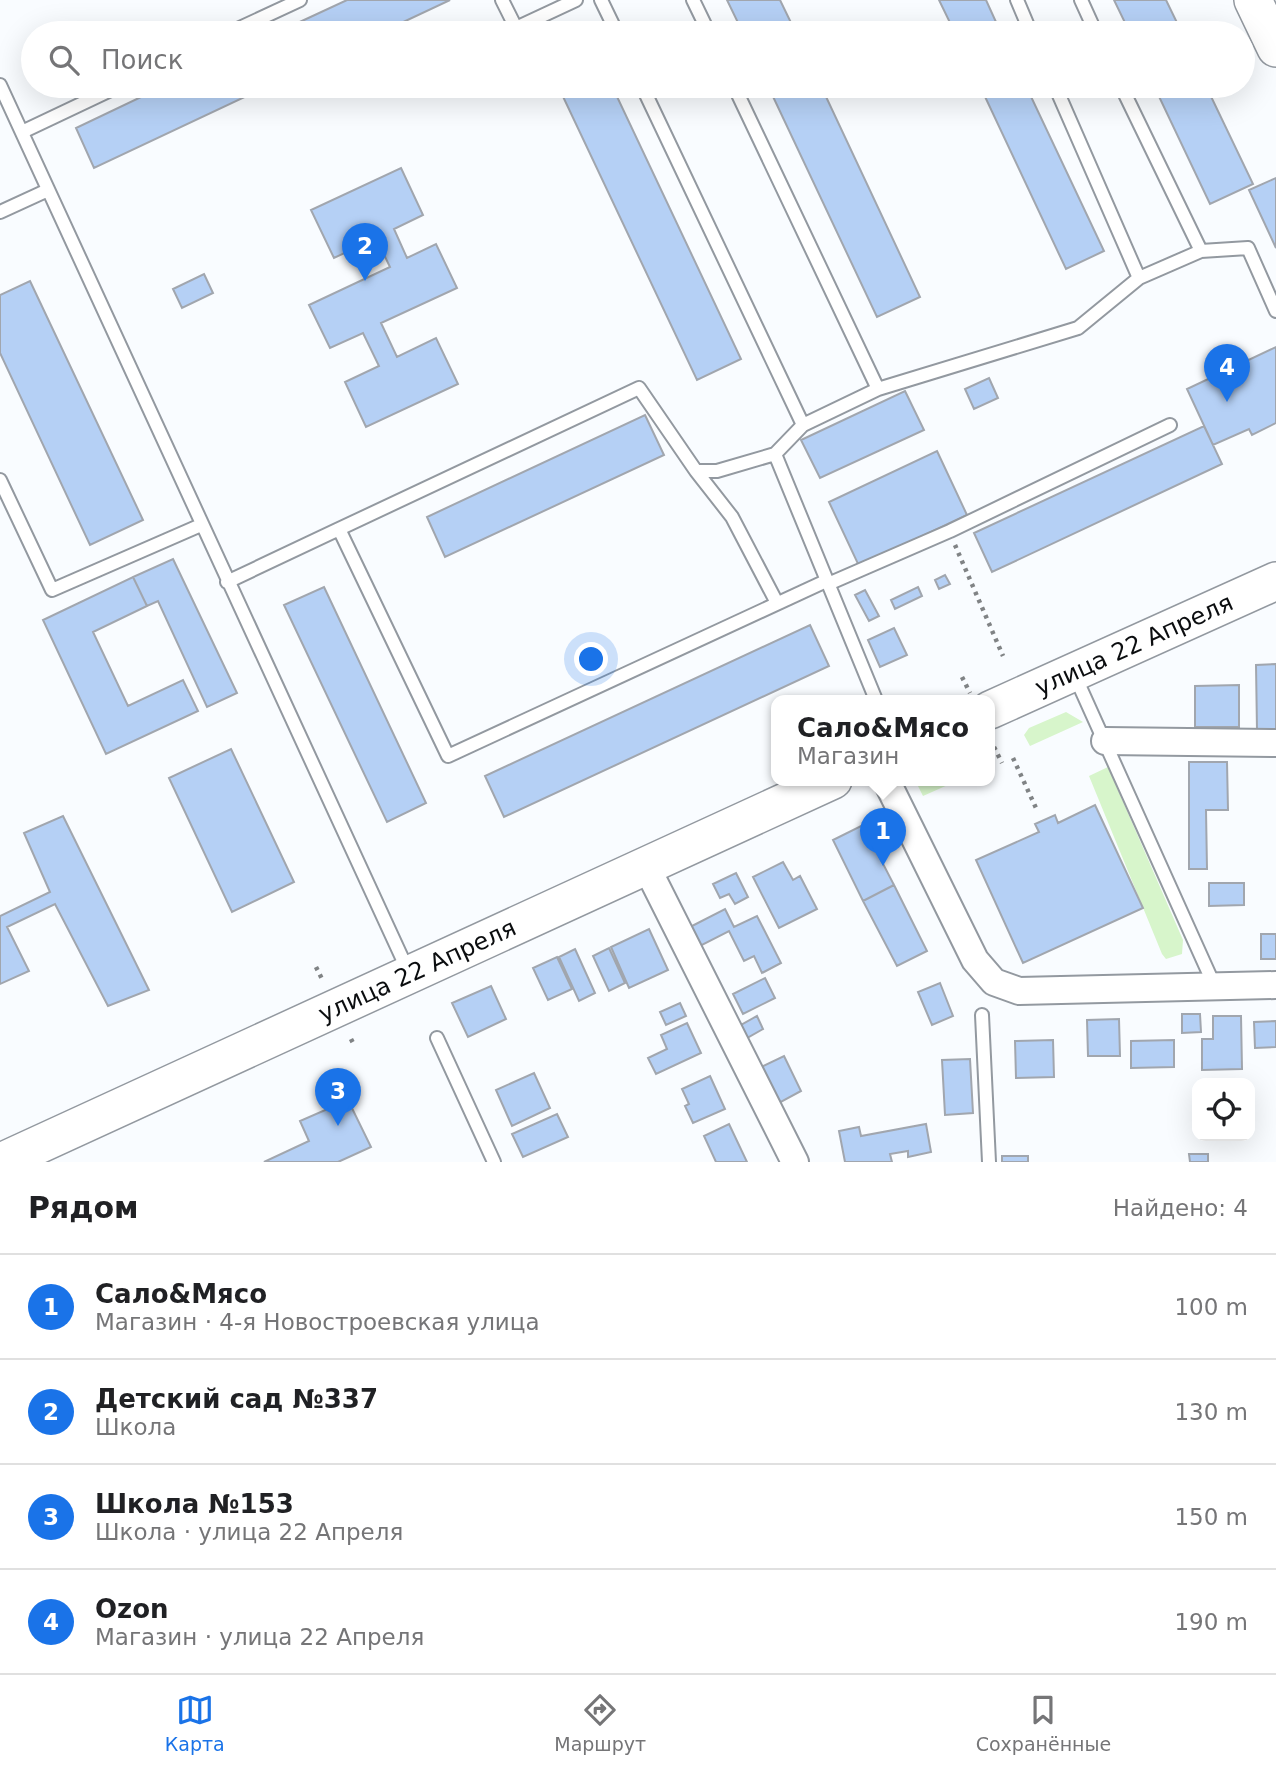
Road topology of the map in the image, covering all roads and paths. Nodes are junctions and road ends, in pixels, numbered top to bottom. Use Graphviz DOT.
graph roads {
  1 [pos="300,0"];
  2 [pos="502,0"];
  3 [pos="576,0"];
  4 [pos="601,0"];
  5 [pos="693,0"];
  6 [pos="1017,0"];
  7 [pos="1080,0"];
  8 [pos="1253,0"];
  9 [pos="255,21"];
  10 [pos="512,21"];
  11 [pos="531,21"];
  12 [pos="611,21"];
  13 [pos="703,21"];
  14 [pos="1026,21"];
  15 [pos="1090,21"];
  16 [pos="1276,48"];
  17 [pos="0,85"];
  18 [pos="94,98"];
  19 [pos="648,98"];
  20 [pos="740,98"];
  21 [pos="1060,98"];
  22 [pos="1127,98"];
  23 [pos="22,132"];
  24 [pos="48,190"];
  25 [pos="1,209"];
  26 [pos="1201,251"];
  27 [pos="1139,278"];
  28 [pos="1276,311"];
  29 [pos="878,389"];
  30 [pos="803,425"];
  31 [pos="1170,425"];
  32 [pos="775,454"];
  33 [pos="696,471"];
  34 [pos="0,480"];
  35 [pos="201,525"];
  36 [pos="339,529"];
  37 [pos="950,531"];
  38 [pos="1276,581"];
  39 [pos="227,582"];
  40 [pos="827,583"];
  41 [pos="777,603"];
  42 [pos="1003,656"];
  43 [pos="1073,673"];
  44 [pos="874,695"];
  45 [pos="995,708"];
  46 [pos="1105,741"];
  47 [pos="1276,743"];
  48 [pos="995,749"];
  49 [pos="1013,758"];
  50 [pos="1002,763"];
  51 [pos="820,786"];
  52 [pos="889,786"];
  53 [pos="1036,808"];
  54 [pos="646,866"];
  55 [pos="410,977"];
  56 [pos="1276,985"];
  57 [pos="1215,987"];
  58 [pos="982,1015"];
  59 [pos="437,1038"];
  60 [pos="351,1039"];
  61 [pos="354,1045"];
  62 [pos="1,1162"];
  63 [pos="494,1162"];
  64 [pos="794,1162"];
  65 [pos="989,1162"];
  1 -- 9 [label="lane"];
  2 -- 10 [label="lane"];
  3 -- 11 [label="lane"];
  4 -- 12 [label="lane"];
  5 -- 13 [label="lane"];
  6 -- 14 [label="lane"];
  7 -- 15 [label="lane"];
  8 -- 16 [label="main road"];
  17 -- 23 [label="lane"];
  18 -- 23 [label="lane"];
  19 -- 30 [label="lane"];
  20 -- 29 [label="lane"];
  21 -- 27 [label="lane"];
  22 -- 26 [label="lane"];
  23 -- 24 [label="lane"];
  24 -- 25 [label="lane"];
  24 -- 35 [label="lane"];
  26 -- 27 [label="lane"];
  26 -- 28 [label="lane"];
  27 -- 29 [label="lane"];
  29 -- 30 [label="lane"];
  30 -- 32 [label="lane"];
  31 -- 37 [label="lane"];
  32 -- 33 [label="lane"];
  32 -- 40 [label="lane"];
  33 -- 36 [label="lane"];
  33 -- 41 [label="lane"];
  34 -- 35 [label="lane"];
  35 -- 39 [label="lane"];
  36 -- 39 [label="lane"];
  36 -- 41 [label="lane"];
  37 -- 40 [label="lane"];
  37 -- 42 [label="path"];
  38 -- 43 [label="main road, улица 22 Апреля"];
  39 -- 55 [label="lane"];
  40 -- 41 [label="lane"];
  40 -- 44 [label="lane"];
  43 -- 45 [label="main road, улица 22 Апреля"];
  43 -- 46 [label="lane"];
  46 -- 47 [label="street"];
  46 -- 57 [label="lane"];
  48 -- 50 [label="path"];
  49 -- 53 [label="path"];
  51 -- 54 [label="main road, улица 22 Апреля"];
  52 -- 57 [label="street"];
  54 -- 55 [label="main road, улица 22 Апреля"];
  54 -- 64 [label="street"];
  55 -- 62 [label="main road, улица 22 Апреля"];
  56 -- 57 [label="street"];
  58 -- 65 [label="lane"];
  59 -- 63 [label="lane"];
  60 -- 61 [label="path"];
}
